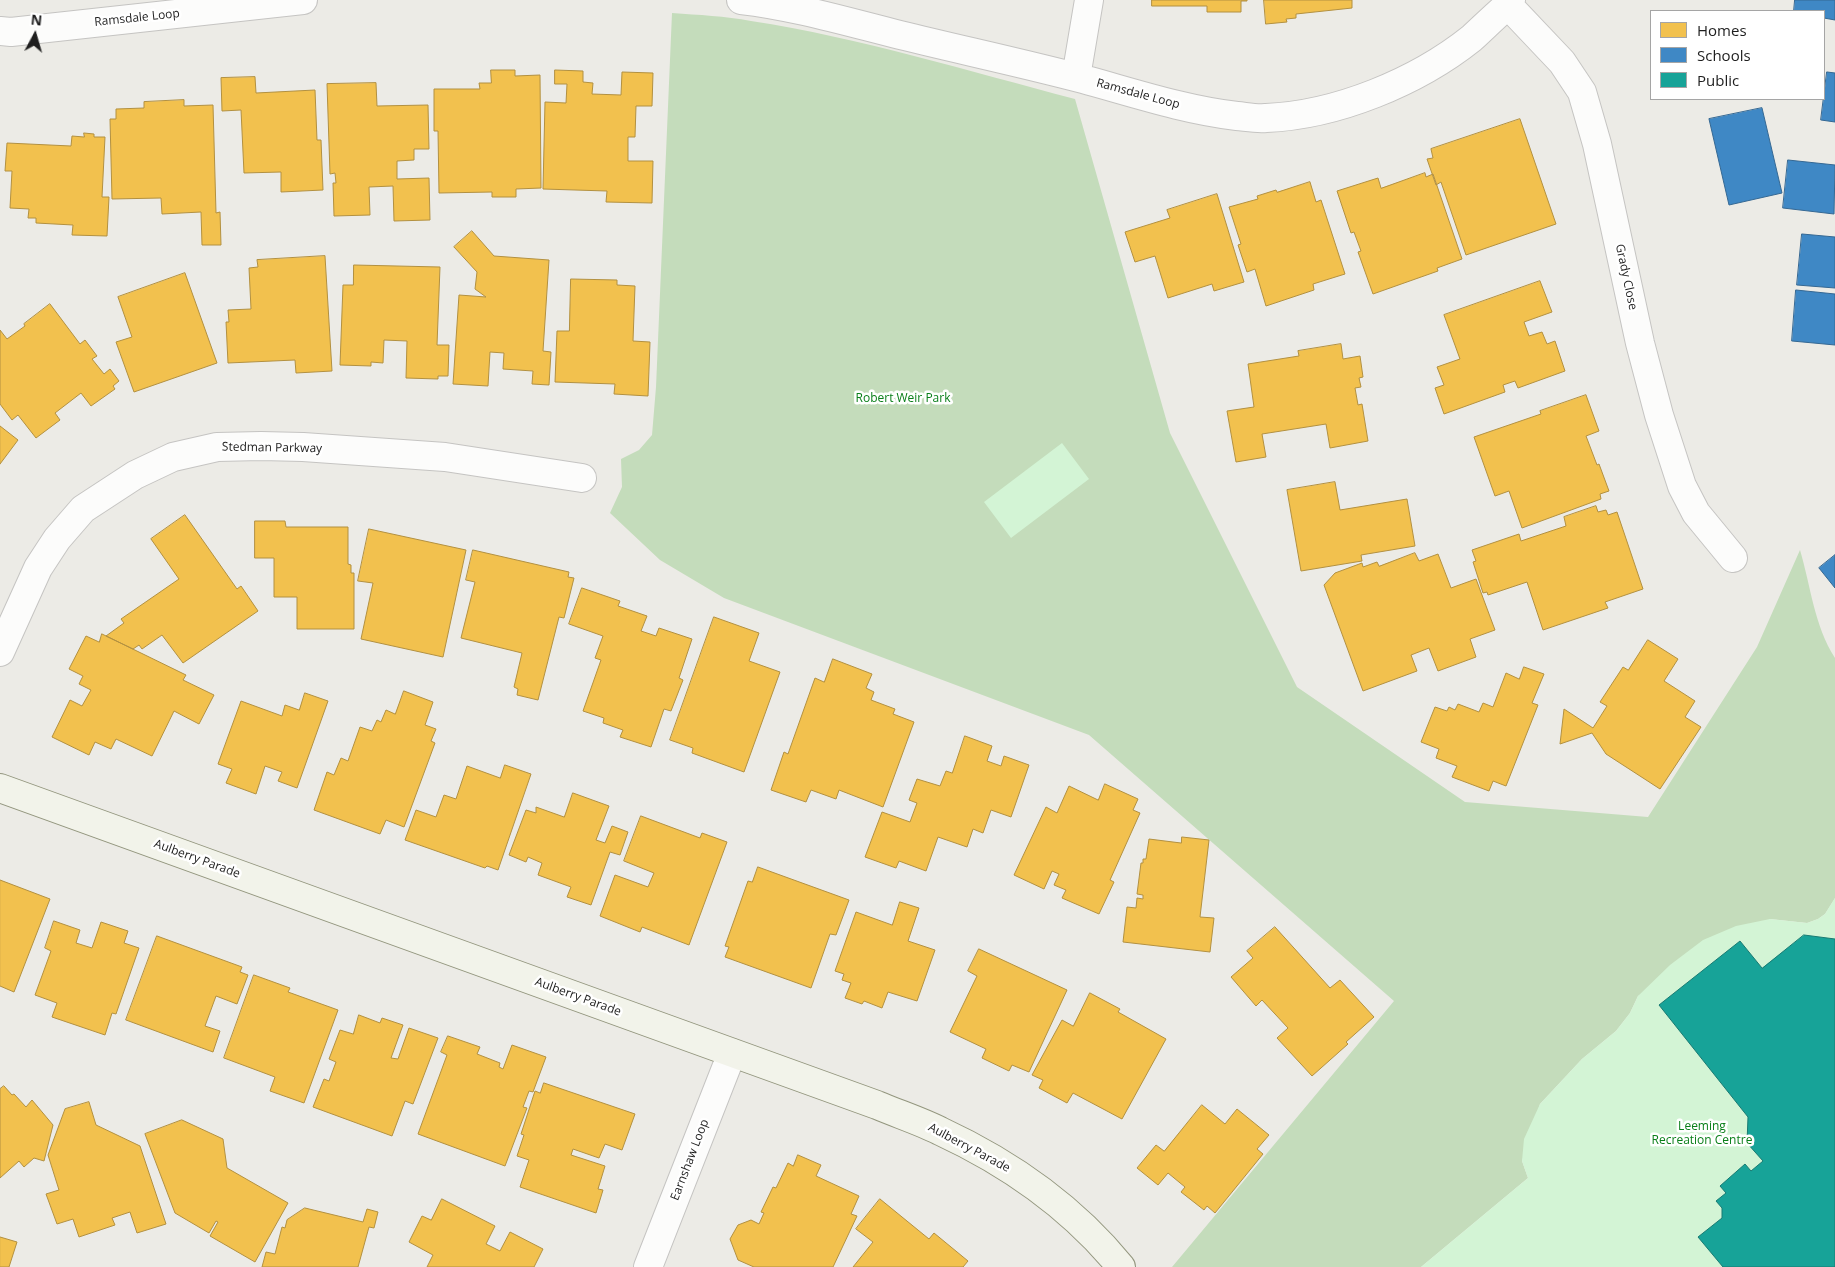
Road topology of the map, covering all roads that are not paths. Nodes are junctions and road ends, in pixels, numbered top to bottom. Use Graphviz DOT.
graph roads {
  1 [pos="303,0"];
  2 [pos="741,0"];
  3 [pos="1089,0"];
  4 [pos="1509,2"];
  5 [pos="226,4"];
  6 [pos="0,31"];
  7 [pos="1076,77"];
  8 [pos="582,478"];
  9 [pos="1733,558"];
  10 [pos="0,652"];
  11 [pos="0,788"];
  12 [pos="732,1053"];
  13 [pos="648,1267"];
  14 [pos="1121,1267"];
  1 -- 5 [label="street, Ramsdale Loop"];
  2 -- 7 [label="street, Ramsdale Loop"];
  3 -- 7 [label="street"];
  4 -- 7 [label="street, Ramsdale Loop"];
  4 -- 9 [label="street, Grady Close"];
  5 -- 6 [label="street, Ramsdale Loop"];
  8 -- 10 [label="street, Stedman Parkway"];
  11 -- 12 [label="main road, Aulberry Parade"];
  12 -- 13 [label="street, Earnshaw Loop"];
  12 -- 14 [label="main road, Aulberry Parade"];
}
